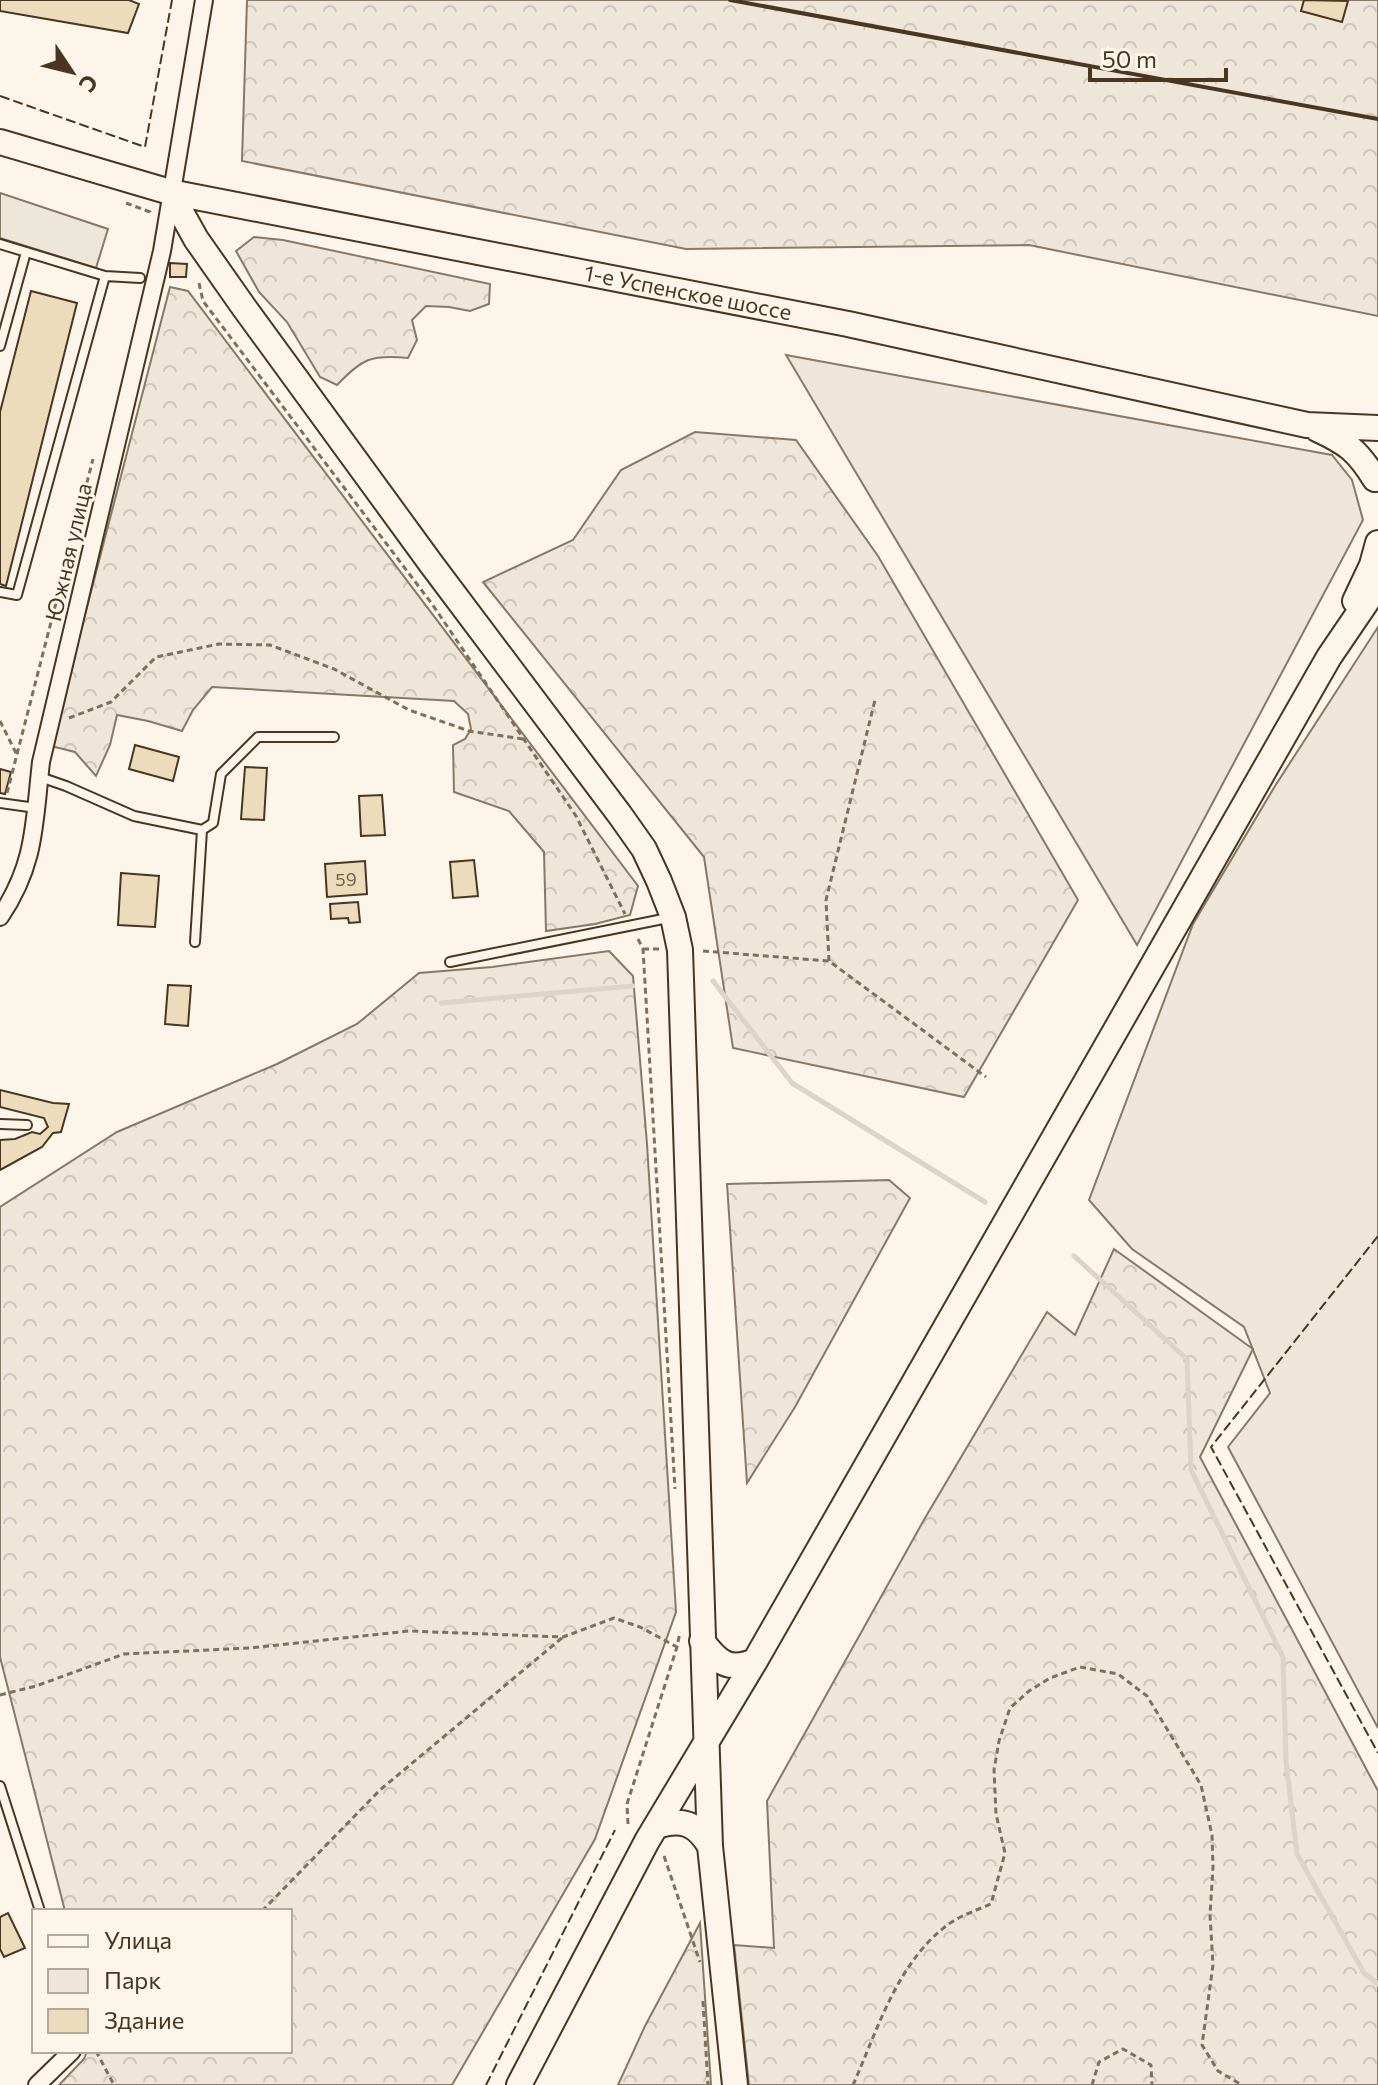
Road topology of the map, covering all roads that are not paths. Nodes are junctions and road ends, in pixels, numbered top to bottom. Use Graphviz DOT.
graph roads {
  1 [pos="204,0"];
  2 [pos="0,142"];
  3 [pos="170,192"];
  4 [pos="0,244"];
  5 [pos="26,252"];
  6 [pos="105,276"];
  7 [pos="140,278"];
  8 [pos="0,346"];
  9 [pos="1307,425"];
  10 [pos="1378,428"];
  11 [pos="1377,475"];
  12 [pos="1378,543"];
  13 [pos="1378,585"];
  14 [pos="0,592"];
  15 [pos="1329,657"];
  16 [pos="334,737"];
  17 [pos="39,776"];
  18 [pos="2,804"];
  19 [pos="36,808"];
  20 [pos="202,830"];
  21 [pos="0,917"];
  22 [pos="673,917"];
  23 [pos="195,942"];
  24 [pos="450,962"];
  25 [pos="0,1124"];
  26 [pos="27,1125"];
  27 [pos="691,1637"];
  28 [pos="755,1661"];
  29 [pos="706,1742"];
  30 [pos="0,1786"];
  31 [pos="656,1826"];
  32 [pos="710,1846"];
  33 [pos="39,1909"];
  34 [pos="70,2053"];
  35 [pos="37,2085"];
  36 [pos="519,2085"];
  37 [pos="735,2085"];
  1 -- 3 [label="street, Южная улица"];
  2 -- 3 [label="main road, 1-е Успенское шоссе"];
  3 -- 9 [label="main road, 1-е Успенское шоссе"];
  3 -- 17 [label="street, Южная улица"];
  3 -- 22 [label="main road"];
  4 -- 5 [label="lane"];
  5 -- 6 [label="lane"];
  5 -- 8 [label="lane"];
  6 -- 7 [label="lane"];
  6 -- 14 [label="lane"];
  9 -- 10 [label="main road, 1-е Успенское шоссе"];
  9 -- 11 [label="main road"];
  12 -- 15 [label="main road"];
  13 -- 15 [label="main road"];
  15 -- 28 [label="main road"];
  16 -- 20 [label="lane"];
  17 -- 19 [label="street, Южная улица"];
  17 -- 20 [label="lane"];
  18 -- 19 [label="lane"];
  19 -- 21 [label="street, Южная улица"];
  20 -- 23 [label="lane"];
  22 -- 24 [label="lane"];
  22 -- 27 [label="main road"];
  25 -- 26 [label="lane"];
  27 -- 28 [label="main road"];
  27 -- 29 [label="main road"];
  28 -- 29 [label="main road"];
  29 -- 31 [label="main road"];
  29 -- 32 [label="main road"];
  30 -- 33 [label="lane"];
  31 -- 32 [label="main road"];
  31 -- 36 [label="main road"];
  32 -- 37 [label="main road"];
  34 -- 35 [label="street"];
}
